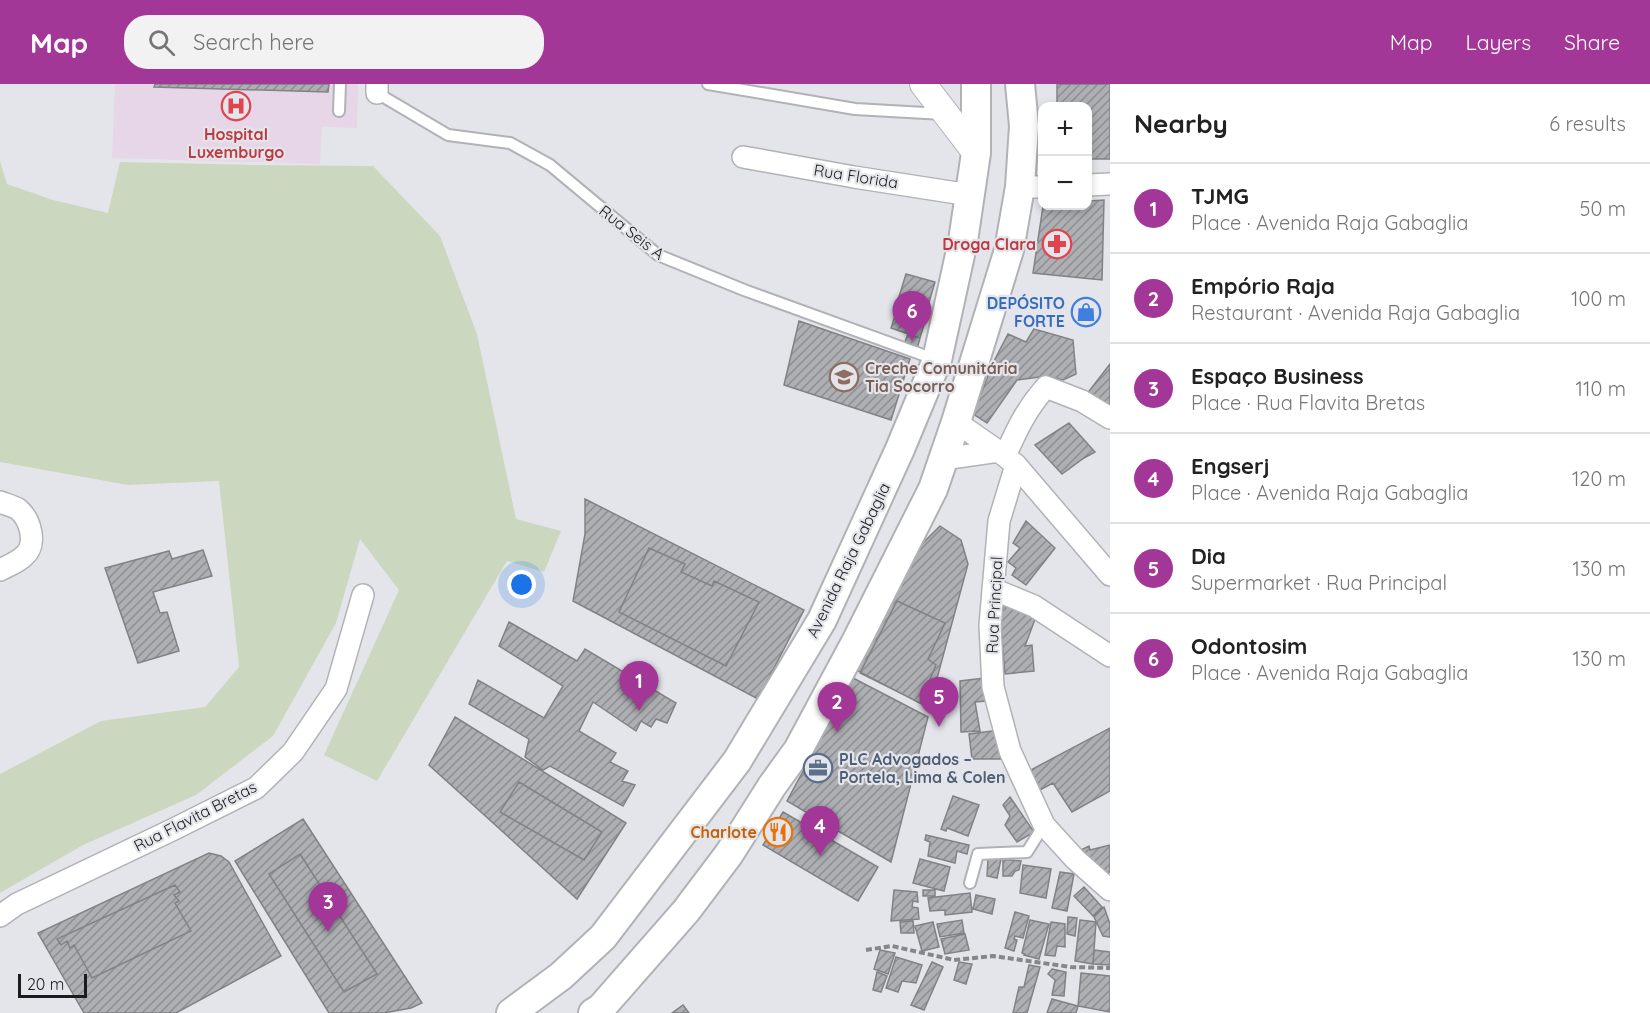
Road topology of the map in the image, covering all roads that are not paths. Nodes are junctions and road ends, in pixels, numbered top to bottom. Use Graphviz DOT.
graph roads {
  1 [pos="340,84"];
  2 [pos="708,84"];
  3 [pos="923,84"];
  4 [pos="976,84"];
  5 [pos="1020,84"];
  6 [pos="377,88"];
  7 [pos="339,111"];
  8 [pos="946,114"];
  9 [pos="976,153"];
  10 [pos="742,157"];
  11 [pos="1110,184"];
  12 [pos="1092,185"];
  13 [pos="1031,187"];
  14 [pos="970,195"];
  15 [pos="937,360"];
  16 [pos="1110,418"];
  17 [pos="956,422"];
  18 [pos="1007,457"];
  19 [pos="943,459"];
  20 [pos="0,502"];
  21 [pos="0,570"];
  22 [pos="1110,575"];
  23 [pos="993,589"];
  24 [pos="363,595"];
  25 [pos="1110,656"];
  26 [pos="1044,825"];
  27 [pos="970,883"];
  28 [pos="1110,890"];
  29 [pos="0,916"];
  30 [pos="511,1013"];
  31 [pos="593,1013"];
  1 -- 7 [label="lane"];
  2 -- 8 [label="lane"];
  3 -- 8 [label="street"];
  4 -- 9 [label="main road, Avenida Raja Gabaglia"];
  5 -- 13 [label="main road"];
  6 -- 15 [label="lane, Rua Seis A"];
  8 -- 9 [label="street"];
  9 -- 14 [label="main road, Avenida Raja Gabaglia"];
  10 -- 14 [label="street, Rua Florida"];
  11 -- 12 [label="street"];
  13 -- 17 [label="main road"];
  14 -- 15 [label="main road, Avenida Raja Gabaglia"];
  15 -- 30 [label="main road, Avenida Raja Gabaglia"];
  16 -- 18 [label="street, Rua Principal"];
  17 -- 18 [label="street"];
  17 -- 19 [label="main road"];
  18 -- 19 [label="street"];
  18 -- 22 [label="street"];
  18 -- 23 [label="street, Rua Principal"];
  19 -- 31 [label="main road"];
  20 -- 21 [label="street"];
  23 -- 25 [label="street"];
  23 -- 26 [label="street, Rua Principal"];
  24 -- 29 [label="street, Rua Flavita Bretas"];
  26 -- 27 [label="lane"];
  26 -- 28 [label="street, Rua Principal"];
}
